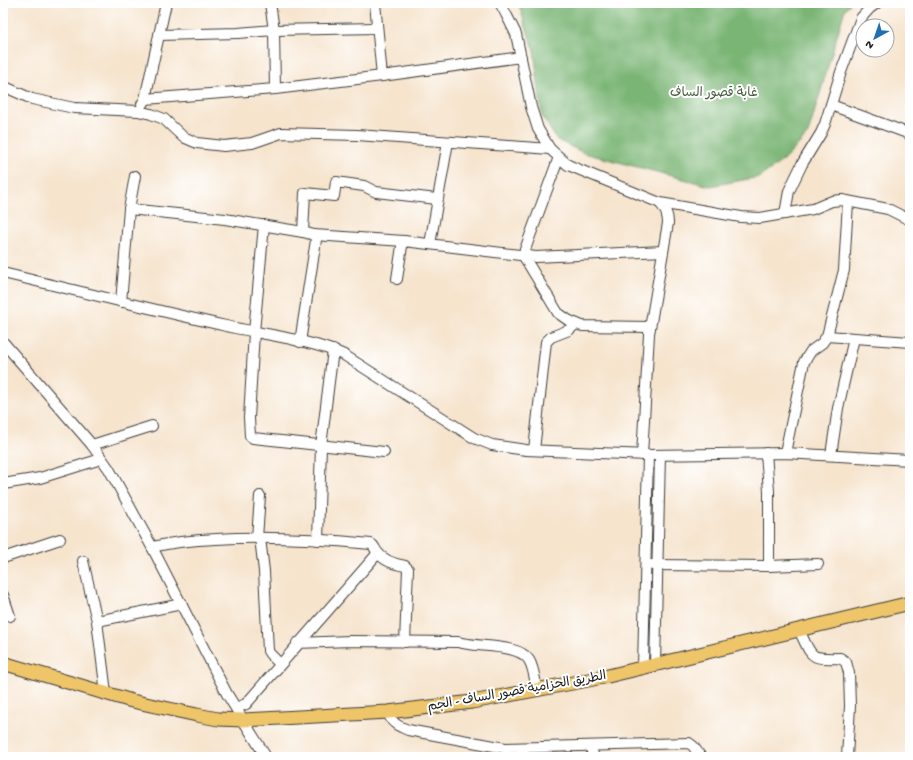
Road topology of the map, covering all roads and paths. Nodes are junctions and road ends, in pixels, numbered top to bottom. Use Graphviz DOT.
graph roads {
  1 [pos="166,3"];
  2 [pos="270,3"];
  3 [pos="374,3"];
  4 [pos="500,3"];
  5 [pos="877,3"];
  6 [pos="377,28"];
  7 [pos="274,30"];
  8 [pos="159,35"];
  9 [pos="521,57"];
  10 [pos="382,76"];
  11 [pos="3,86"];
  12 [pos="275,89"];
  13 [pos="145,98"];
  14 [pos="831,105"];
  15 [pos="138,111"];
  16 [pos="910,134"];
  17 [pos="448,142"];
  18 [pos="550,149"];
  19 [pos="559,157"];
  20 [pos="134,176"];
  21 [pos="437,199"];
  22 [pos="848,202"];
  23 [pos="660,203"];
  24 [pos="129,209"];
  25 [pos="785,214"];
  26 [pos="910,220"];
  27 [pos="264,225"];
  28 [pos="303,232"];
  29 [pos="314,235"];
  30 [pos="404,242"];
  31 [pos="430,244"];
  32 [pos="663,251"];
  33 [pos="523,255"];
  34 [pos="3,273"];
  35 [pos="397,280"];
  36 [pos="121,302"];
  37 [pos="576,324"];
  38 [pos="650,327"];
  39 [pos="254,332"];
  40 [pos="827,336"];
  41 [pos="854,338"];
  42 [pos="3,342"];
  43 [pos="300,342"];
  44 [pos="910,342"];
  45 [pos="333,350"];
  46 [pos="152,426"];
  47 [pos="92,445"];
  48 [pos="320,446"];
  49 [pos="534,450"];
  50 [pos="384,452"];
  51 [pos="766,453"];
  52 [pos="785,453"];
  53 [pos="645,455"];
  54 [pos="660,455"];
  55 [pos="831,455"];
  56 [pos="101,459"];
  57 [pos="910,460"];
  58 [pos="3,484"];
  59 [pos="260,496"];
  60 [pos="259,538"];
  61 [pos="60,539"];
  62 [pos="318,540"];
  63 [pos="152,546"];
  64 [pos="378,553"];
  65 [pos="3,558"];
  66 [pos="83,561"];
  67 [pos="646,564"];
  68 [pos="818,564"];
  69 [pos="658,565"];
  70 [pos="769,566"];
  71 [pos="3,595"];
  72 [pos="910,603"];
  73 [pos="182,604"];
  74 [pos="10,616"];
  75 [pos="97,621"];
  76 [pos="799,630"];
  77 [pos="405,642"];
  78 [pos="297,643"];
  79 [pos="3,663"];
  80 [pos="280,664"];
  81 [pos="650,666"];
  82 [pos="537,690"];
  83 [pos="106,693"];
  84 [pos="236,708"];
  85 [pos="388,712"];
  86 [pos="244,720"];
  87 [pos="590,746"];
  88 [pos="515,752"];
  89 [pos="266,757"];
  90 [pos="594,757"];
  91 [pos="701,757"];
  92 [pos="848,757"];
  1 -- 8 [label="street"];
  2 -- 7 [label="street"];
  3 -- 6 [label="street"];
  4 -- 9 [label="street"];
  5 -- 14 [label="street"];
  6 -- 7 [label="street"];
  6 -- 10 [label="street"];
  7 -- 8 [label="street"];
  7 -- 12 [label="street"];
  8 -- 13 [label="street"];
  9 -- 10 [label="street"];
  9 -- 18 [label="street"];
  10 -- 12 [label="street"];
  11 -- 15 [label="street"];
  12 -- 13 [label="street"];
  13 -- 15 [label="street"];
  14 -- 16 [label="street"];
  14 -- 25 [label="street"];
  15 -- 17 [label="street"];
  17 -- 18 [label="street"];
  17 -- 21 [label="street"];
  18 -- 19 [label="street"];
  19 -- 23 [label="street"];
  19 -- 33 [label="street"];
  20 -- 24 [label="street"];
  21 -- 28 [label="street"];
  21 -- 31 [label="street"];
  22 -- 25 [label="street"];
  22 -- 26 [label="street"];
  22 -- 40 [label="street"];
  23 -- 25 [label="street"];
  23 -- 32 [label="street"];
  24 -- 27 [label="street"];
  24 -- 36 [label="street"];
  27 -- 28 [label="street"];
  27 -- 39 [label="street"];
  28 -- 29 [label="street"];
  29 -- 30 [label="street"];
  29 -- 43 [label="street"];
  30 -- 31 [label="street"];
  30 -- 35 [label="street"];
  31 -- 33 [label="street"];
  32 -- 33 [label="street"];
  32 -- 38 [label="street"];
  33 -- 37 [label="street"];
  34 -- 36 [label="street"];
  36 -- 39 [label="street"];
  37 -- 38 [label="street"];
  37 -- 49 [label="street"];
  38 -- 53 [label="street"];
  39 -- 43 [label="street"];
  39 -- 48 [label="street"];
  40 -- 41 [label="street"];
  40 -- 52 [label="street"];
  41 -- 44 [label="street"];
  41 -- 55 [label="street"];
  42 -- 47 [label="street"];
  43 -- 45 [label="street"];
  45 -- 48 [label="street"];
  45 -- 49 [label="street"];
  46 -- 47 [label="street"];
  47 -- 56 [label="street"];
  48 -- 50 [label="street"];
  48 -- 62 [label="street"];
  49 -- 53 [label="street"];
  51 -- 52 [label="street"];
  51 -- 54 [label="street"];
  51 -- 70 [label="street"];
  52 -- 55 [label="street"];
  53 -- 54 [label="street"];
  53 -- 67 [label="street"];
  54 -- 69 [label="street"];
  55 -- 57 [label="street"];
  56 -- 58 [label="street"];
  56 -- 63 [label="street"];
  59 -- 60 [label="street"];
  60 -- 62 [label="street"];
  60 -- 63 [label="street"];
  60 -- 80 [label="street"];
  61 -- 65 [label="street"];
  62 -- 64 [label="street"];
  63 -- 73 [label="street"];
  64 -- 77 [label="street"];
  64 -- 78 [label="street"];
  66 -- 75 [label="street"];
  67 -- 69 [label="street"];
  67 -- 81 [label="street"];
  68 -- 70 [label="street"];
  69 -- 70 [label="street"];
  69 -- 81 [label="street"];
  71 -- 74 [label="street"];
  72 -- 76 [label="main road, الطريق الحزامية قصور الساف - الجم"];
  73 -- 75 [label="street"];
  73 -- 84 [label="street"];
  75 -- 83 [label="street"];
  76 -- 81 [label="main road, الطريق الحزامية قصور الساف - الجم"];
  76 -- 92 [label="street"];
  77 -- 78 [label="street"];
  77 -- 82 [label="street"];
  78 -- 80 [label="street"];
  79 -- 83 [label="main road, الطريق الحزامية قصور الساف - الجم"];
  80 -- 84 [label="street"];
  81 -- 82 [label="main road, الطريق الحزامية قصور الساف - الجم"];
  82 -- 85 [label="main road, الطريق الحزامية قصور الساف - الجم"];
  83 -- 86 [label="main road, الطريق الحزامية قصور الساف - الجم"];
  84 -- 86 [label="street"];
  85 -- 86 [label="main road, الطريق الحزامية قصور الساف - الجم"];
  85 -- 88 [label="street"];
  86 -- 89 [label="street"];
  87 -- 88 [label="street"];
  87 -- 90 [label="street"];
  87 -- 91 [label="street"];
}
